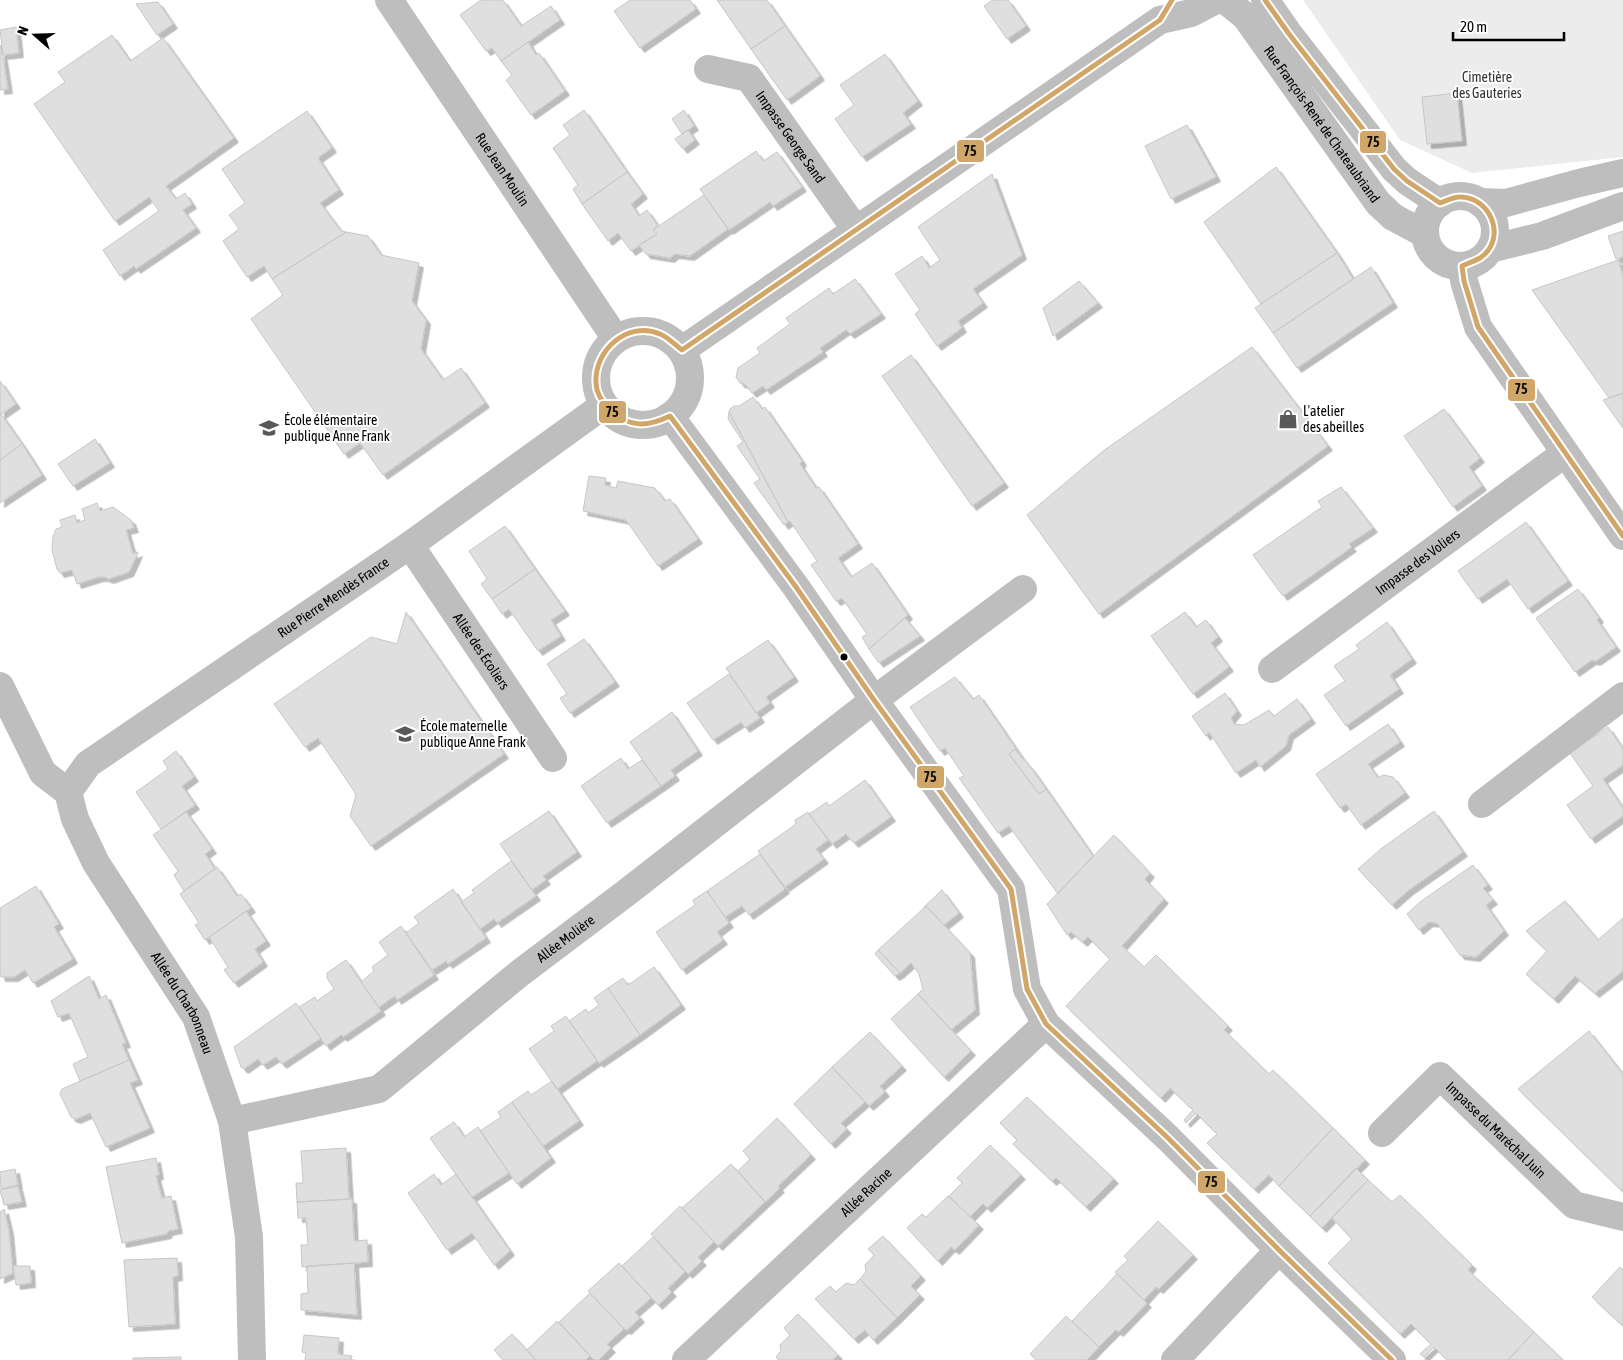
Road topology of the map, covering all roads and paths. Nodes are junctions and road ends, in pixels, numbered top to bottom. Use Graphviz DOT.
graph roads {
  1 [pos="389,0"];
  2 [pos="1265,0"];
  3 [pos="1224,2"];
  4 [pos="1166,10"];
  5 [pos="708,70"];
  6 [pos="1623,173"];
  7 [pos="1479,202"];
  8 [pos="1440,203"];
  9 [pos="1623,206"];
  10 [pos="856,230"];
  11 [pos="1425,234"];
  12 [pos="1490,249"];
  13 [pos="1462,266"];
  14 [pos="616,338"];
  15 [pos="682,350"];
  16 [pos="604,405"];
  17 [pos="670,416"];
  18 [pos="1564,454"];
  19 [pos="1623,536"];
  20 [pos="410,544"];
  21 [pos="1023,589"];
  22 [pos="1272,669"];
  23 [pos="0,686"];
  24 [pos="1623,696"];
  25 [pos="874,700"];
  26 [pos="553,758"];
  27 [pos="68,792"];
  28 [pos="1482,804"];
  29 [pos="1046,1024"];
  30 [pos="232,1120"];
  31 [pos="1382,1133"];
  32 [pos="1623,1217"];
  33 [pos="1279,1250"];
  34 [pos="252,1360"];
  35 [pos="686,1360"];
  36 [pos="1175,1360"];
  37 [pos="1392,1360"];
  1 -- 14 [label="street, Rue Jean Moulin"];
  2 -- 8 [label="street, Rue François-René de Chateaubriand"];
  3 -- 4 [label="street"];
  3 -- 11 [label="street, Rue François-René de Chateaubriand"];
  4 -- 10 [label="street"];
  5 -- 10 [label="street, Impasse George Sand"];
  6 -- 7 [label="street"];
  7 -- 8 [label="street"];
  7 -- 12 [label="street"];
  8 -- 11 [label="street"];
  9 -- 12 [label="street"];
  10 -- 15 [label="street"];
  11 -- 13 [label="street"];
  12 -- 13 [label="street"];
  13 -- 18 [label="street"];
  14 -- 15 [label="street"];
  14 -- 16 [label="street"];
  15 -- 17 [label="street"];
  16 -- 17 [label="street"];
  16 -- 20 [label="street, Rue Pierre Mendès France"];
  17 -- 25 [label="street"];
  18 -- 19 [label="street"];
  18 -- 22 [label="street, Impasse des Voliers"];
  20 -- 26 [label="street, Allée des Écoliers"];
  20 -- 27 [label="street, Rue Pierre Mendès France"];
  21 -- 25 [label="street, Allée Molière"];
  23 -- 27 [label="street"];
  24 -- 28 [label="street"];
  25 -- 29 [label="street"];
  25 -- 30 [label="street, Allée Molière"];
  27 -- 30 [label="street, Allée du Charbonneau"];
  29 -- 33 [label="street"];
  29 -- 35 [label="street, Allée Racine"];
  30 -- 34 [label="street, Allée du Charbonneau"];
  31 -- 32 [label="street, Impasse du Maréchal Juin"];
  33 -- 36 [label="street"];
  33 -- 37 [label="street"];
}
